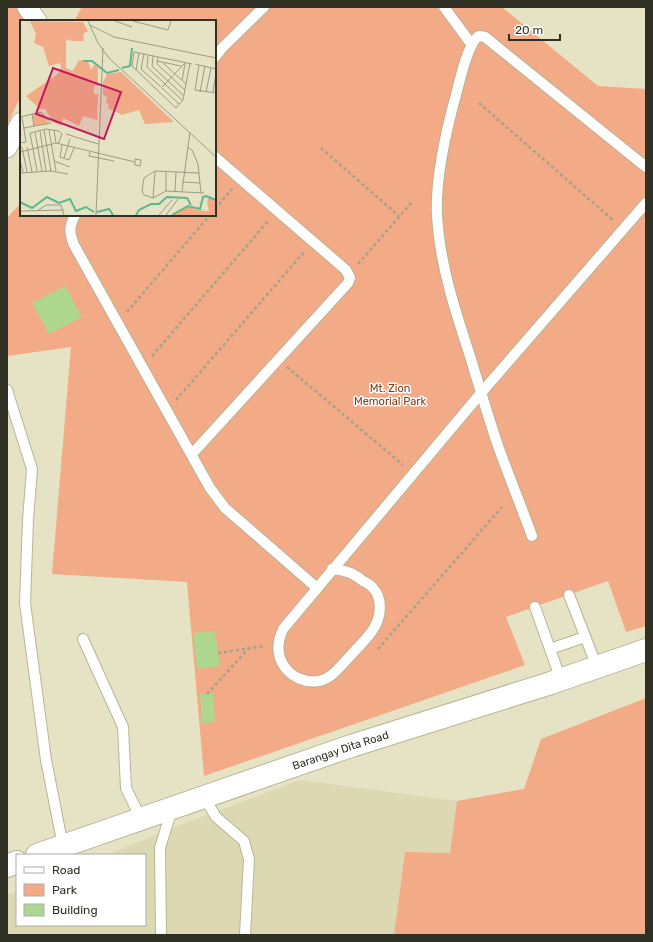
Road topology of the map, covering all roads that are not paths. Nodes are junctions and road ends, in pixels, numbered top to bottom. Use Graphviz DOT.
graph roads {
  1 [pos="27,7"];
  2 [pos="264,7"];
  3 [pos="444,7"];
  4 [pos="36,20"];
  5 [pos="472,45"];
  6 [pos="216,57"];
  7 [pos="20,124"];
  8 [pos="7,148"];
  9 [pos="216,159"];
  10 [pos="646,167"];
  11 [pos="646,203"];
  12 [pos="74,216"];
  13 [pos="7,390"];
  14 [pos="481,393"];
  15 [pos="192,454"];
  16 [pos="532,536"];
  17 [pos="332,569"];
  18 [pos="317,588"];
  19 [pos="569,595"];
  20 [pos="535,607"];
  21 [pos="585,638"];
  22 [pos="83,639"];
  23 [pos="550,650"];
  24 [pos="646,650"];
  25 [pos="596,668"];
  26 [pos="561,680"];
  27 [pos="204,797"];
  28 [pos="173,808"];
  29 [pos="141,819"];
  30 [pos="63,846"];
  31 [pos="40,854"];
  32 [pos="160,935"];
  33 [pos="245,935"];
  1 -- 4 [label="street"];
  2 -- 6 [label="lane"];
  3 -- 5 [label="lane"];
  5 -- 10 [label="lane"];
  5 -- 14 [label="lane"];
  7 -- 8 [label="street"];
  9 -- 15 [label="lane"];
  11 -- 14 [label="lane"];
  12 -- 15 [label="lane"];
  13 -- 30 [label="lane"];
  14 -- 16 [label="lane"];
  14 -- 17 [label="lane"];
  15 -- 18 [label="lane"];
  17 -- 18 [label="lane"];
  17 -- 18 [label="lane"];
  19 -- 21 [label="lane"];
  20 -- 23 [label="lane"];
  21 -- 23 [label="lane"];
  21 -- 25 [label="lane"];
  22 -- 29 [label="lane"];
  23 -- 26 [label="lane"];
  24 -- 25 [label="street, Barangay Dita Road"];
  25 -- 26 [label="street, Barangay Dita Road"];
  26 -- 27 [label="street, Barangay Dita Road"];
  27 -- 28 [label="street, Barangay Dita Road"];
  27 -- 33 [label="lane"];
  28 -- 29 [label="street, Barangay Dita Road"];
  28 -- 32 [label="lane"];
  29 -- 30 [label="street, Barangay Dita Road"];
  30 -- 31 [label="street, Barangay Dita Road"];
}
